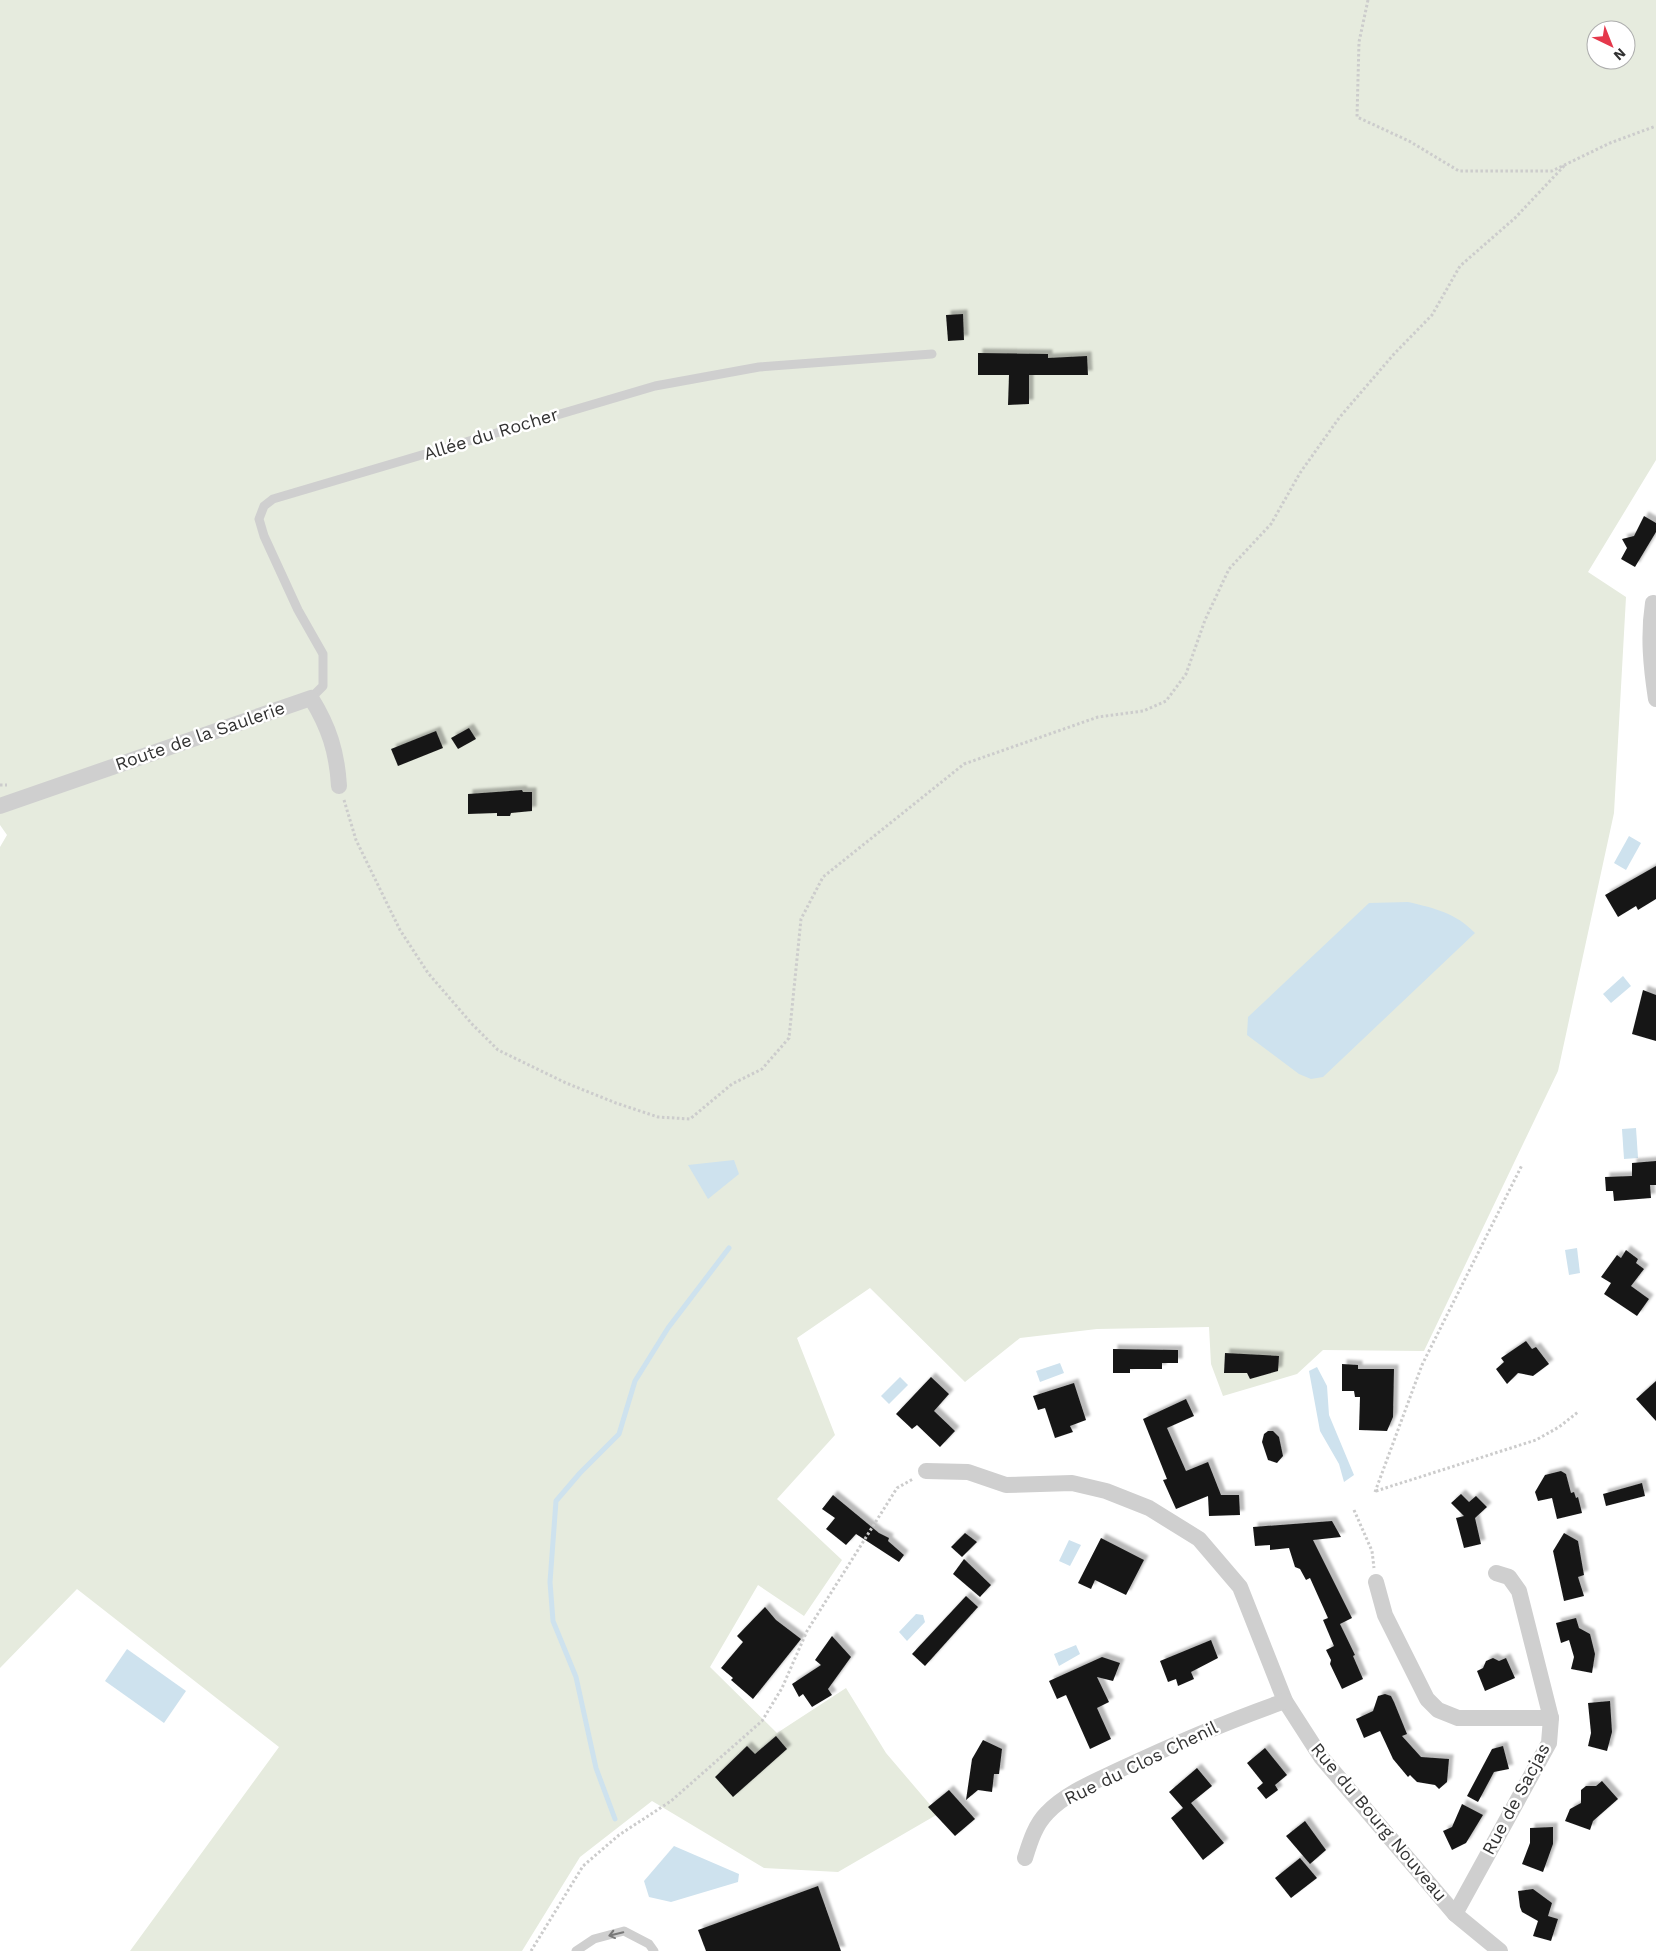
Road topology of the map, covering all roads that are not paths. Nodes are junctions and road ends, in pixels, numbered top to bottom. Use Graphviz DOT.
graph roads {
  1 [pos="932,354"];
  2 [pos="1653,603"];
  3 [pos="311,698"];
  4 [pos="1656,699"];
  5 [pos="339,786"];
  6 [pos="0,806"];
  7 [pos="926,1471"];
  8 [pos="1496,1573"];
  9 [pos="1376,1582"];
  10 [pos="1285,1701"];
  11 [pos="1551,1718"];
  12 [pos="1025,1858"];
  13 [pos="1455,1914"];
  14 [pos="576,1951"];
  15 [pos="654,1951"];
  16 [pos="1500,1951"];
  1 -- 3 [label="lane, Allée du Rocher"];
  2 -- 4 [label="street"];
  3 -- 5 [label="street"];
  3 -- 6 [label="street, Route de la Saulerie"];
  7 -- 10 [label="street, Rue du Bourg Nouveau"];
  8 -- 11 [label="street, Rue de Sacjas"];
  9 -- 11 [label="street"];
  10 -- 12 [label="street, Rue du Clos Chenil"];
  10 -- 13 [label="street, Rue du Bourg Nouveau"];
  11 -- 13 [label="street, Rue de Sacjas"];
  13 -- 16 [label="street, Rue du Bourg Nouveau"];
  15 -- 14 [label="lane, one-way"];
}
